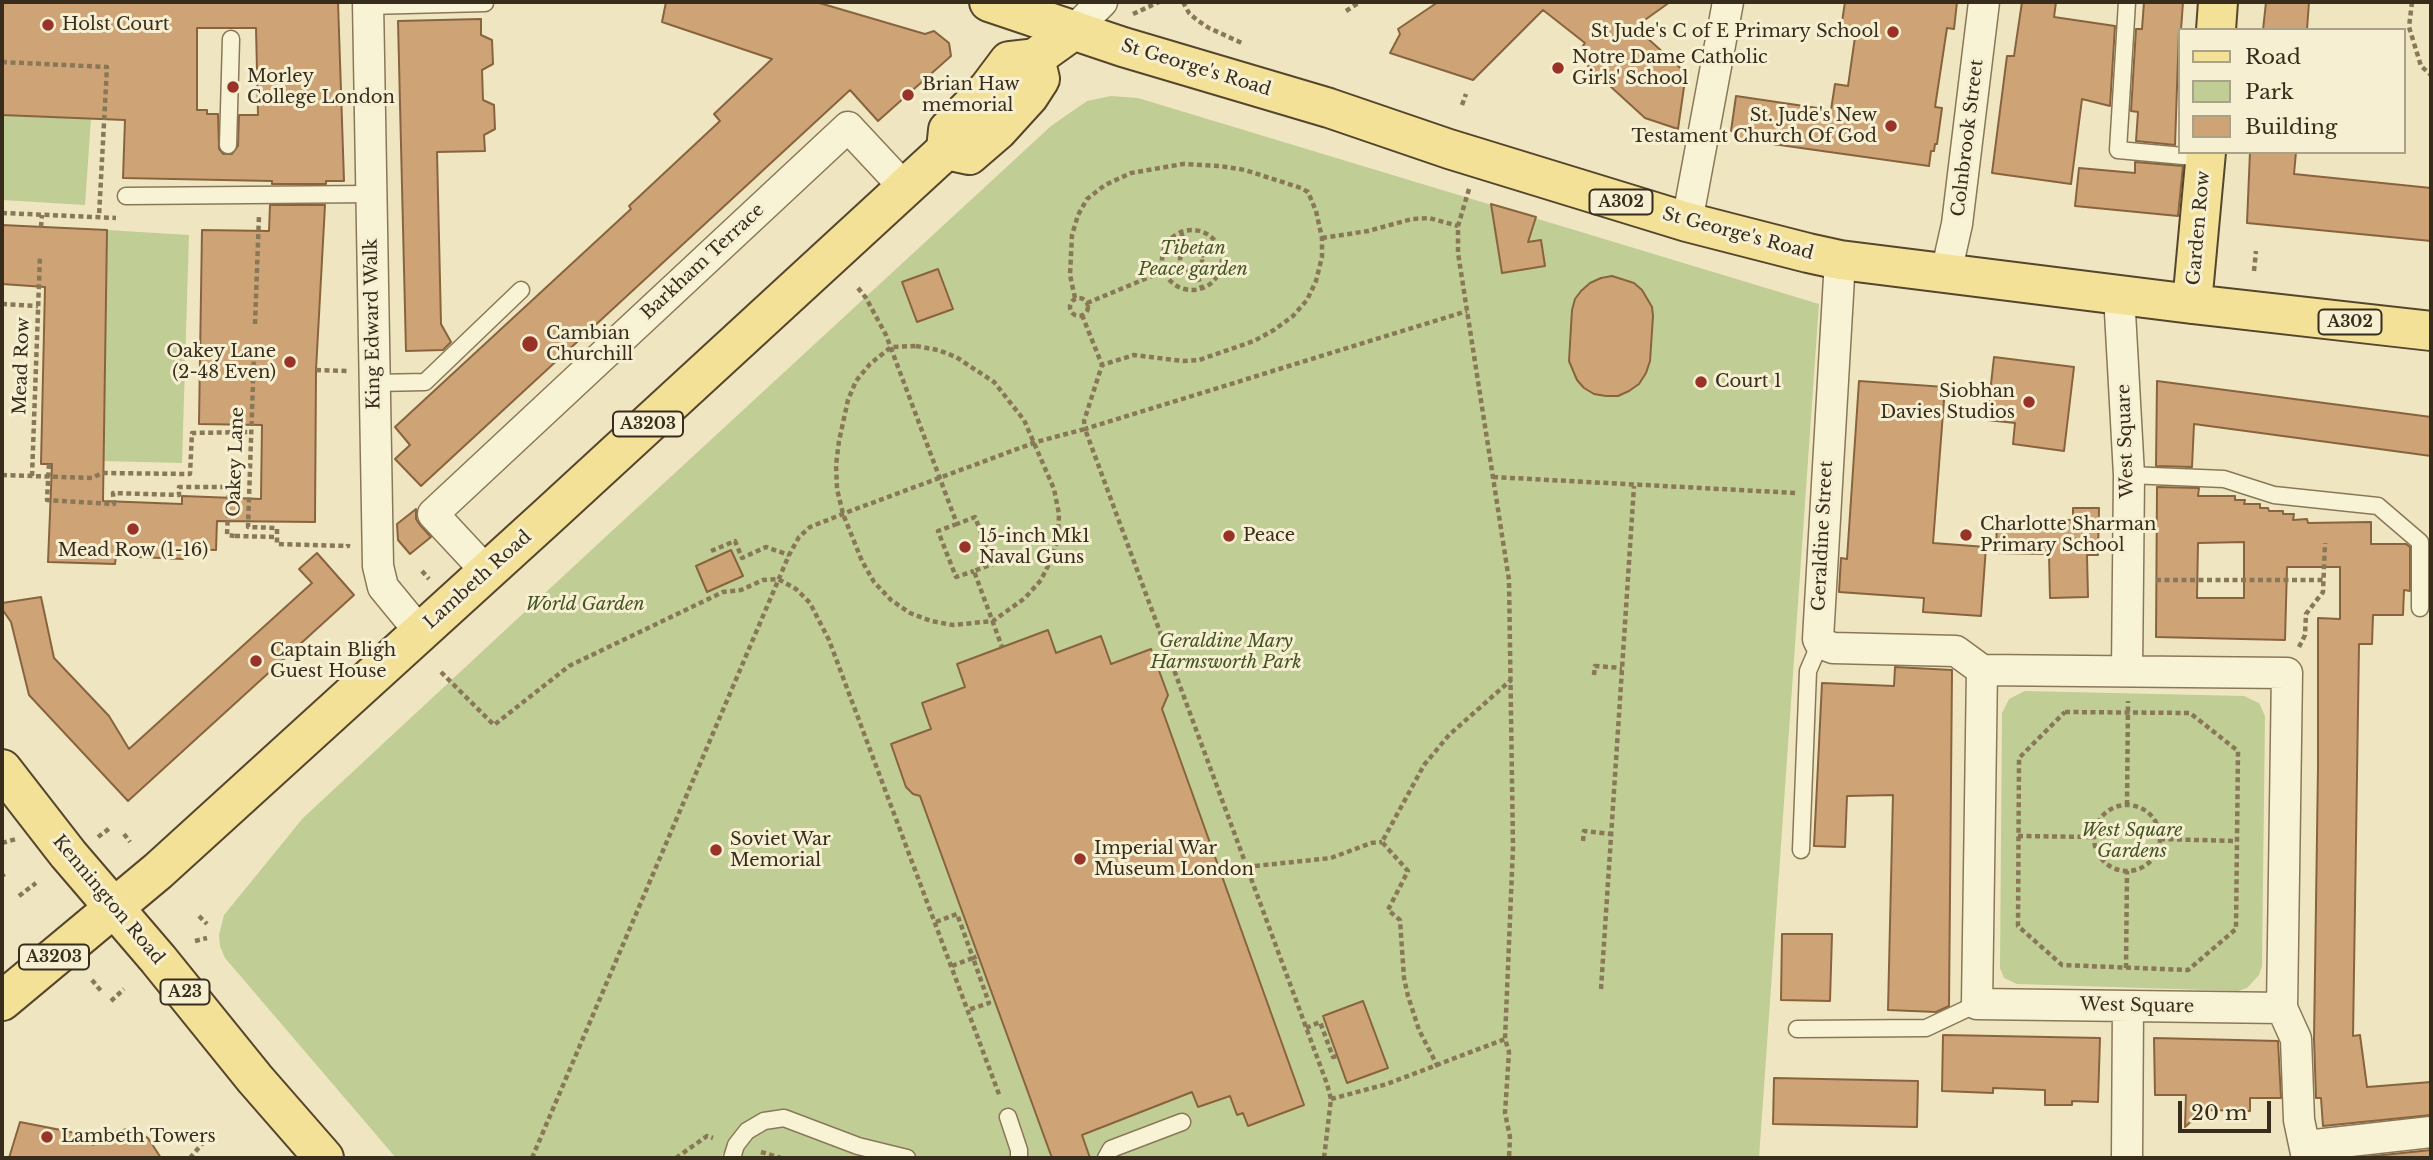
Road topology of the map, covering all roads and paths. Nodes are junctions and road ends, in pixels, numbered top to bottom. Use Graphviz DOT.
graph roads {
  1 [pos="989,2"];
  2 [pos="1102,2"];
  3 [pos="1159,2"];
  4 [pos="1183,2"];
  5 [pos="1360,2"];
  6 [pos="1728,2"];
  7 [pos="1984,2"];
  8 [pos="2127,2"];
  9 [pos="2218,2"];
  10 [pos="2412,2"];
  11 [pos="485,3"];
  12 [pos="368,4"];
  13 [pos="1346,11"];
  14 [pos="1132,15"];
  15 [pos="2216,28"];
  16 [pos="1074,30"];
  17 [pos="231,38"];
  18 [pos="1251,47"];
  19 [pos="2,62"];
  20 [pos="2431,75"];
  21 [pos="1466,94"];
  22 [pos="1462,105"];
  23 [pos="228,145"];
  24 [pos="2178,153"];
  25 [pos="2205,155"];
  26 [pos="1470,186"];
  27 [pos="904,187"];
  28 [pos="370,194"];
  29 [pos="126,196"];
  30 [pos="259,209"];
  31 [pos="2,213"];
  32 [pos="42,215"];
  33 [pos="99,216"];
  34 [pos="126,219"];
  35 [pos="1687,222"];
  36 [pos="1458,226"];
  37 [pos="41,227"];
  38 [pos="1181,232"];
  39 [pos="1322,237"];
  40 [pos="1220,249"];
  41 [pos="1187,250"];
  42 [pos="2256,251"];
  43 [pos="40,256"];
  44 [pos="1201,256"];
  45 [pos="1840,260"];
  46 [pos="1181,264"];
  47 [pos="1195,269"];
  48 [pos="1164,271"];
  49 [pos="2254,271"];
  50 [pos="1946,274"];
  51 [pos="858,288"];
  52 [pos="1202,288"];
  53 [pos="521,290"];
  54 [pos="2119,294"];
  55 [pos="1075,298"];
  56 [pos="1087,303"];
  57 [pos="2,304"];
  58 [pos="2192,304"];
  59 [pos="38,306"];
  60 [pos="1467,311"];
  61 [pos="1082,316"];
  62 [pos="255,324"];
  63 [pos="2431,331"];
  64 [pos="891,347"];
  65 [pos="254,353"];
  66 [pos="1102,365"];
  67 [pos="375,383"];
  68 [pos="1108,422"];
  69 [pos="1085,429"];
  70 [pos="1110,430"];
  71 [pos="252,432"];
  72 [pos="1036,442"];
  73 [pos="49,464"];
  74 [pos="2,475"];
  75 [pos="2129,475"];
  76 [pos="32,476"];
  77 [pos="1493,477"];
  78 [pos="939,478"];
  79 [pos="1634,486"];
  80 [pos="1825,495"];
  81 [pos="843,514"];
  82 [pos="957,524"];
  83 [pos="348,535"];
  84 [pos="277,537"];
  85 [pos="2325,543"];
  86 [pos="711,551"];
  87 [pos="789,555"];
  88 [pos="422,570"];
  89 [pos="974,570"];
  90 [pos="487,572"];
  91 [pos="429,579"];
  92 [pos="778,579"];
  93 [pos="2127,580"];
  94 [pos="2324,580"];
  95 [pos="2420,608"];
  96 [pos="993,621"];
  97 [pos="420,632"];
  98 [pos="1820,643"];
  99 [pos="1002,648"];
  100 [pos="1622,668"];
  101 [pos="1982,670"];
  102 [pos="2127,671"];
  103 [pos="442,672"];
  104 [pos="2287,673"];
  105 [pos="1594,675"];
  106 [pos="1511,679"];
  107 [pos="2127,712"];
  108 [pos="2,769"];
  109 [pos="2127,805"];
  110 [pos="110,828"];
  111 [pos="124,834"];
  112 [pos="1612,834"];
  113 [pos="2018,835"];
  114 [pos="2094,837"];
  115 [pos="95,839"];
  116 [pos="2160,839"];
  117 [pos="1583,841"];
  118 [pos="2236,841"];
  119 [pos="130,842"];
  120 [pos="1382,842"];
  121 [pos="1801,850"];
  122 [pos="1247,869"];
  123 [pos="2127,871"];
  124 [pos="36,883"];
  125 [pos="19,896"];
  126 [pos="114,907"];
  127 [pos="199,916"];
  128 [pos="936,922"];
  129 [pos="207,924"];
  130 [pos="207,938"];
  131 [pos="195,941"];
  132 [pos="976,957"];
  133 [pos="952,966"];
  134 [pos="2126,967"];
  135 [pos="92,980"];
  136 [pos="124,989"];
  137 [pos="1601,989"];
  138 [pos="101,990"];
  139 [pos="2,1001"];
  140 [pos="111,1001"];
  141 [pos="1977,1004"];
  142 [pos="2128,1006"];
  143 [pos="2282,1008"];
  144 [pos="968,1010"];
  145 [pos="1306,1028"];
  146 [pos="1797,1028"];
  147 [pos="1505,1039"];
  148 [pos="1337,1055"];
  149 [pos="1438,1066"];
  150 [pos="1331,1099"];
  151 [pos="1007,1118"];
  152 [pos="1182,1122"];
  153 [pos="2431,1132"];
  154 [pos="707,1136"];
  155 [pos="208,1138"];
  156 [pos="761,1152"];
  157 [pos="2307,1152"];
  158 [pos="190,1158"];
  159 [pos="324,1158"];
  160 [pos="532,1158"];
  161 [pos="676,1158"];
  162 [pos="732,1158"];
  163 [pos="781,1158"];
  164 [pos="907,1158"];
  165 [pos="1019,1158"];
  166 [pos="1105,1158"];
  167 [pos="1324,1158"];
  168 [pos="1509,1158"];
  169 [pos="2127,1158"];
  1 -- 16 [label="main road, St George's Road / A302"];
  2 -- 16 [label="street, Lambeth Road"];
  3 -- 14 [label="path"];
  4 -- 18 [label="path"];
  5 -- 13 [label="path"];
  6 -- 35 [label="street"];
  7 -- 50 [label="street, Colnbrook Street"];
  8 -- 24 [label="lane"];
  9 -- 15 [label="main road"];
  10 -- 20 [label="path"];
  11 -- 12 [label="lane"];
  12 -- 28 [label="street, King Edward Walk"];
  16 -- 27 [label="main road, Lambeth Road / A3203"];
  16 -- 35 [label="main road, St George's Road / A302"];
  17 -- 23 [label="lane"];
  19 -- 33 [label="path"];
  21 -- 22 [label="path"];
  25 -- 58 [label="main road, Garden Row"];
  26 -- 36 [label="path"];
  27 -- 90 [label="main road, Lambeth Road / A3203"];
  27 -- 90 [label="street, Barkham Terrace"];
  28 -- 29 [label="lane"];
  28 -- 67 [label="street, King Edward Walk"];
  30 -- 62 [label="path"];
  31 -- 32 [label="path"];
  32 -- 33 [label="path"];
  32 -- 37 [label="path"];
  33 -- 34 [label="path"];
  35 -- 45 [label="main road, St George's Road / A302"];
  36 -- 39 [label="path"];
  36 -- 60 [label="path"];
  38 -- 40 [label="path"];
  38 -- 41 [label="path"];
  38 -- 48 [label="path"];
  39 -- 55 [label="path"];
  39 -- 66 [label="path"];
  40 -- 44 [label="path"];
  40 -- 52 [label="path"];
  41 -- 44 [label="path"];
  41 -- 46 [label="path"];
  42 -- 49 [label="path"];
  43 -- 59 [label="path, Mead Row"];
  44 -- 47 [label="path"];
  45 -- 50 [label="main road, St George's Road / A302"];
  45 -- 80 [label="street, Geraldine Street"];
  46 -- 47 [label="path"];
  46 -- 48 [label="path"];
  47 -- 52 [label="path"];
  48 -- 52 [label="path"];
  48 -- 56 [label="path"];
  50 -- 54 [label="main road, St George's Road / A302"];
  51 -- 64 [label="path"];
  53 -- 67 [label="lane"];
  54 -- 58 [label="main road, St George's Road / A302"];
  54 -- 75 [label="street, West Square"];
  55 -- 56 [label="path"];
  55 -- 61 [label="path"];
  56 -- 61 [label="path"];
  57 -- 59 [label="path"];
  58 -- 63 [label="main road, St George's Road / A302"];
  59 -- 76 [label="path, Mead Row"];
  60 -- 68 [label="path"];
  60 -- 77 [label="path"];
  61 -- 66 [label="path"];
  64 -- 72 [label="path"];
  64 -- 78 [label="path"];
  64 -- 81 [label="path"];
  65 -- 71 [label="path, Oakey Lane"];
  66 -- 69 [label="path"];
  67 -- 97 [label="street, King Edward Walk"];
  68 -- 69 [label="path"];
  68 -- 70 [label="path"];
  69 -- 72 [label="path"];
  69 -- 122 [label="path"];
  71 -- 76 [label="path"];
  71 -- 84 [label="path, Oakey Lane"];
  72 -- 78 [label="path"];
  72 -- 96 [label="path"];
  73 -- 84 [label="path, bridge"];
  74 -- 76 [label="path"];
  75 -- 93 [label="street, West Square"];
  75 -- 95 [label="lane"];
  77 -- 79 [label="path"];
  77 -- 106 [label="path"];
  78 -- 81 [label="path"];
  78 -- 82 [label="path"];
  79 -- 80 [label="path"];
  79 -- 100 [label="path"];
  80 -- 98 [label="street, Geraldine Street"];
  81 -- 87 [label="path"];
  81 -- 96 [label="path"];
  82 -- 89 [label="path"];
  82 -- 89 [label="path"];
  83 -- 84 [label="path"];
  85 -- 94 [label="path"];
  86 -- 87 [label="path"];
  87 -- 92 [label="path"];
  88 -- 91 [label="path"];
  89 -- 96 [label="path"];
  90 -- 97 [label="main road, Lambeth Road / A3203"];
  92 -- 103 [label="path"];
  92 -- 128 [label="path"];
  92 -- 160 [label="path"];
  93 -- 94 [label="path"];
  93 -- 102 [label="street, West Square"];
  94 -- 104 [label="path"];
  96 -- 99 [label="path"];
  97 -- 126 [label="main road, Lambeth Road / A3203"];
  98 -- 101 [label="street"];
  98 -- 121 [label="lane"];
  100 -- 105 [label="path"];
  100 -- 112 [label="path"];
  101 -- 102 [label="street"];
  101 -- 141 [label="street"];
  102 -- 104 [label="street"];
  102 -- 107 [label="path"];
  104 -- 143 [label="street"];
  106 -- 120 [label="path"];
  106 -- 147 [label="path"];
  107 -- 109 [label="path"];
  107 -- 113 [label="path"];
  107 -- 118 [label="path"];
  108 -- 126 [label="main road, Kennington Road / A23"];
  109 -- 114 [label="path"];
  109 -- 116 [label="path"];
  110 -- 115 [label="path"];
  111 -- 119 [label="path"];
  112 -- 117 [label="path"];
  112 -- 137 [label="path"];
  113 -- 114 [label="path"];
  113 -- 134 [label="path"];
  114 -- 123 [label="path"];
  116 -- 118 [label="path"];
  116 -- 123 [label="path"];
  118 -- 134 [label="path"];
  120 -- 122 [label="path"];
  120 -- 149 [label="path"];
  122 -- 145 [label="path"];
  123 -- 134 [label="path"];
  124 -- 125 [label="path"];
  126 -- 139 [label="main road, Lambeth Road / A3203"];
  126 -- 159 [label="main road, Kennington Road / A23"];
  127 -- 129 [label="path"];
  128 -- 132 [label="path"];
  128 -- 133 [label="path"];
  130 -- 131 [label="path"];
  132 -- 133 [label="path"];
  132 -- 144 [label="path"];
  133 -- 144 [label="path"];
  134 -- 142 [label="path"];
  135 -- 138 [label="path"];
  136 -- 140 [label="path"];
  141 -- 142 [label="street, West Square"];
  141 -- 146 [label="lane"];
  142 -- 143 [label="street, West Square"];
  142 -- 169 [label="street"];
  143 -- 157 [label="street"];
  144 -- 151 [label="path"];
  145 -- 148 [label="path"];
  145 -- 150 [label="path"];
  147 -- 149 [label="path"];
  147 -- 168 [label="path"];
  149 -- 150 [label="path"];
  150 -- 167 [label="path"];
  151 -- 165 [label="lane"];
  152 -- 166 [label="lane"];
  153 -- 157 [label="street"];
  154 -- 161 [label="path"];
  155 -- 158 [label="path"];
  156 -- 163 [label="path"];
  162 -- 164 [label="lane"];
}
